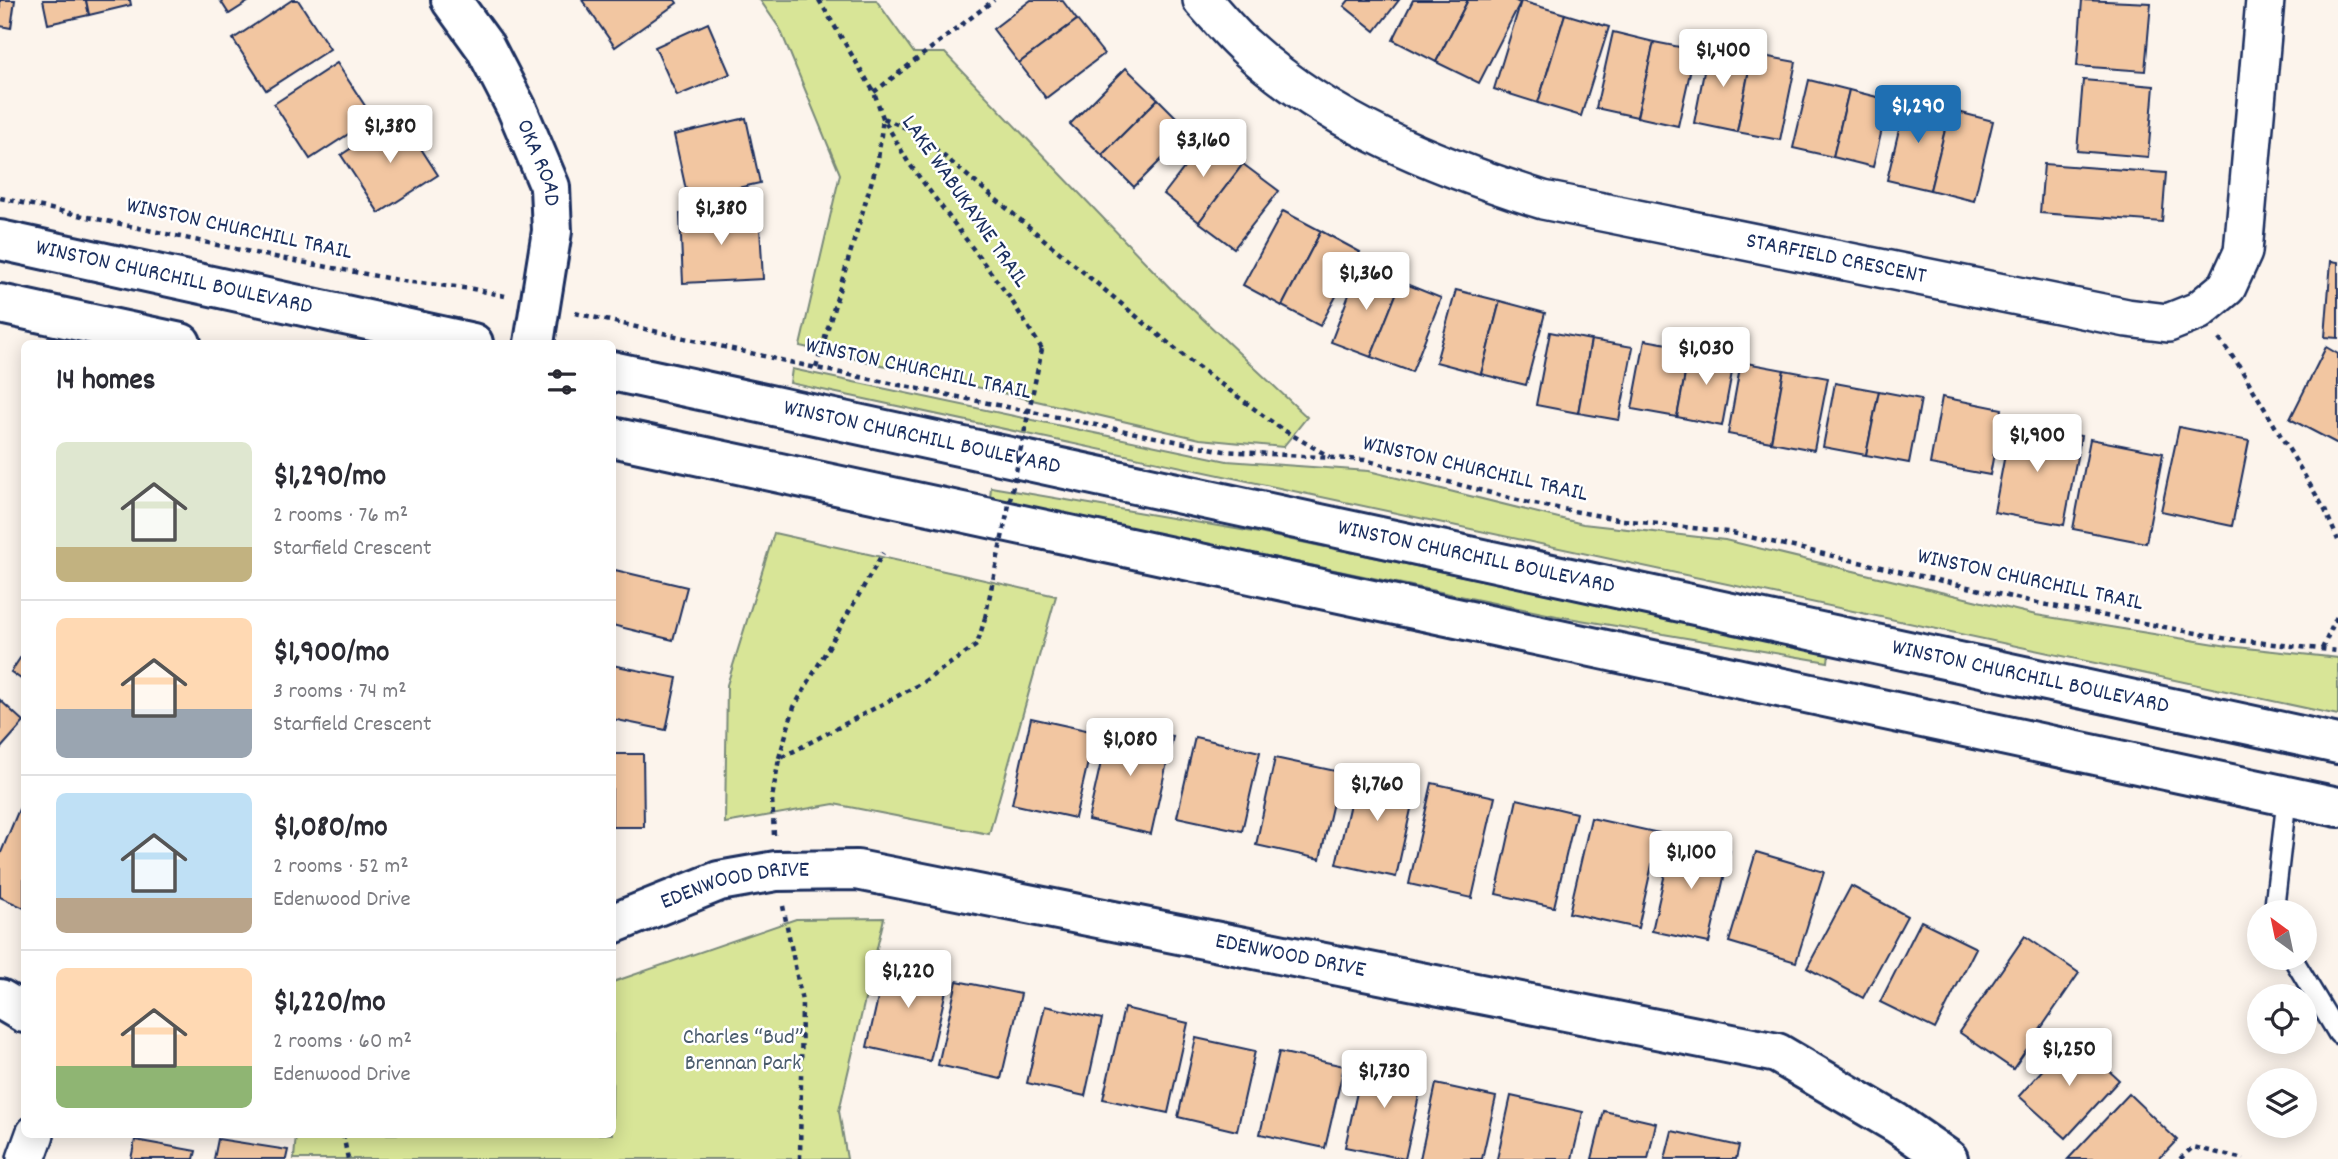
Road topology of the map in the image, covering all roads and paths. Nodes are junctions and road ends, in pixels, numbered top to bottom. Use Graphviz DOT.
graph roads {
  1 [pos="451,0"];
  2 [pos="819,0"];
  3 [pos="994,0"];
  4 [pos="1202,0"];
  5 [pos="2265,0"];
  6 [pos="874,92"];
  7 [pos="884,118"];
  8 [pos="0,198"];
  9 [pos="0,240"];
  10 [pos="473,289"];
  11 [pos="0,304"];
  12 [pos="2198,311"];
  13 [pos="606,320"];
  14 [pos="167,340"];
  15 [pos="459,340"];
  16 [pos="534,340"];
  17 [pos="816,368"];
  18 [pos="616,372"];
  19 [pos="616,438"];
  20 [pos="1330,458"];
  21 [pos="2338,540"];
  22 [pos="883,553"];
  23 [pos="2338,614"];
  24 [pos="985,618"];
  25 [pos="2322,649"];
  26 [pos="2338,651"];
  27 [pos="2338,744"];
  28 [pos="779,759"];
  29 [pos="2287,796"];
  30 [pos="2338,807"];
  31 [pos="2275,900"];
  32 [pos="616,922"];
  33 [pos="2300,970"];
  34 [pos="0,999"];
  35 [pos="21,1011"];
  36 [pos="2338,1034"];
  37 [pos="34,1138"];
  38 [pos="344,1138"];
  39 [pos="26,1159"];
  40 [pos="348,1159"];
  41 [pos="1948,1159"];
  42 [pos="2180,1159"];
  43 [pos="2244,1159"];
  1 -- 16 [label="main road, OKA ROAD"];
  2 -- 6 [label="path, LAKE WABUKAYNE TRAIL"];
  3 -- 6 [label="path"];
  4 -- 12 [label="street, STARFIELD CRESCENT"];
  5 -- 12 [label="street, STARFIELD CRESCENT"];
  6 -- 7 [label="path, LAKE WABUKAYNE TRAIL"];
  7 -- 17 [label="path"];
  7 -- 20 [label="path"];
  7 -- 24 [label="path, LAKE WABUKAYNE TRAIL, bridge"];
  8 -- 10 [label="path, WINSTON CHURCHILL TRAIL"];
  9 -- 15 [label="main road, WINSTON CHURCHILL BOULEVARD"];
  11 -- 14 [label="main road"];
  12 -- 21 [label="path"];
  13 -- 17 [label="path, WINSTON CHURCHILL TRAIL"];
  17 -- 20 [label="path, WINSTON CHURCHILL TRAIL"];
  18 -- 27 [label="main road, WINSTON CHURCHILL BOULEVARD"];
  19 -- 29 [label="main road"];
  20 -- 25 [label="path, WINSTON CHURCHILL TRAIL"];
  22 -- 28 [label="path"];
  23 -- 25 [label="path"];
  25 -- 26 [label="path, WINSTON CHURCHILL TRAIL"];
  29 -- 30 [label="main road"];
  29 -- 31 [label="lane"];
  32 -- 41 [label="main road, EDENWOOD DRIVE"];
  33 -- 36 [label="lane"];
  34 -- 35 [label="main road"];
  37 -- 39 [label="street"];
  38 -- 40 [label="path"];
  42 -- 43 [label="path"];
}
